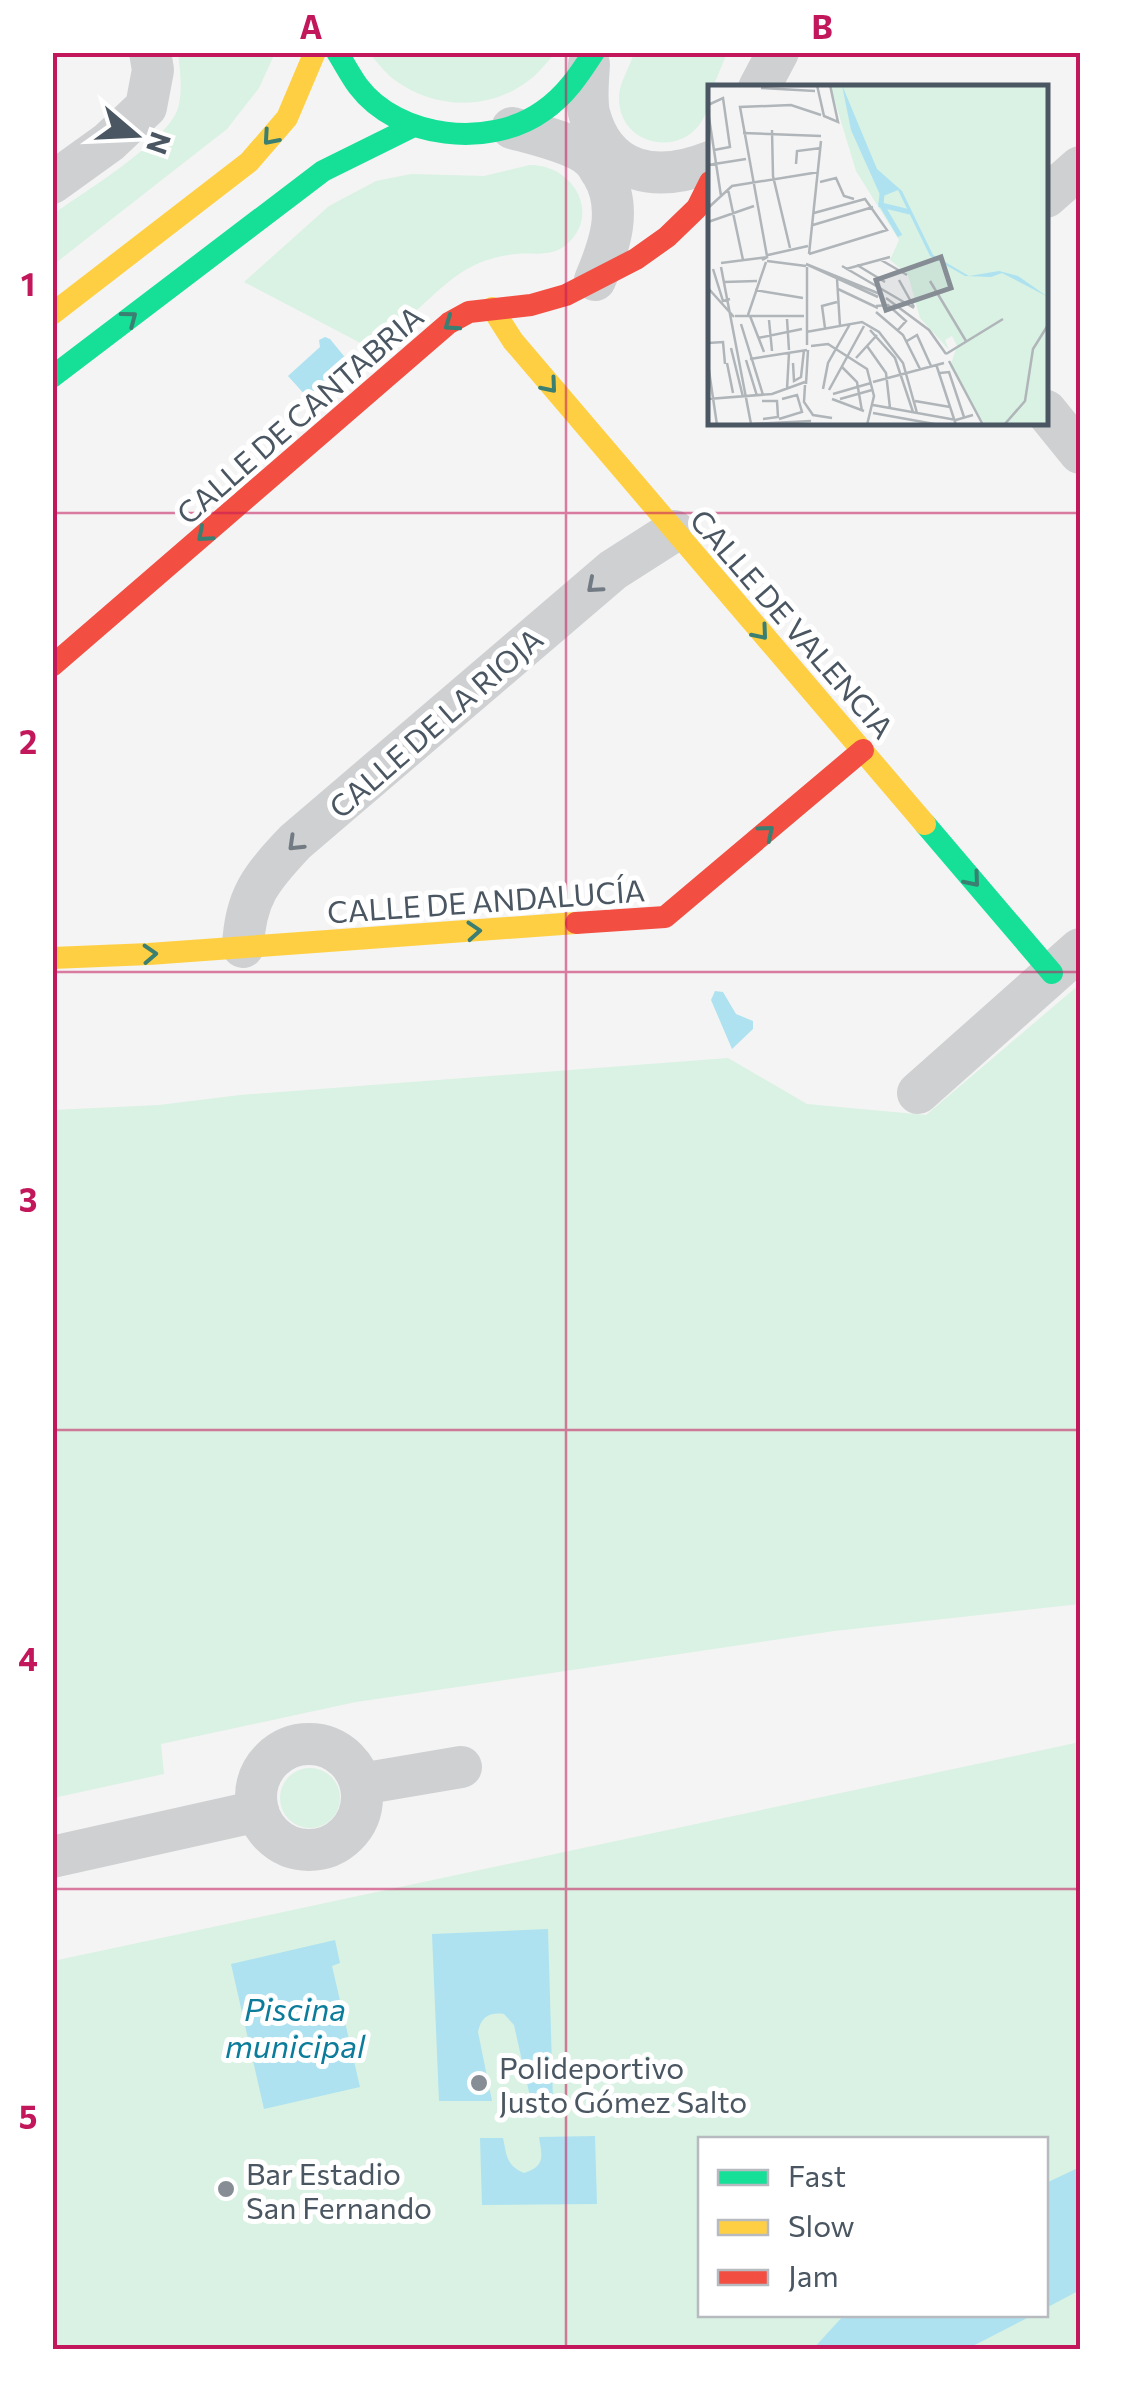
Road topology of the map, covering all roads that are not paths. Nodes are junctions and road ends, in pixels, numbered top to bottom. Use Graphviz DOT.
graph roads {
  1 [pos="150,52"];
  2 [pos="315,52"];
  3 [pos="337,52"];
  4 [pos="591,58"];
  5 [pos="414,126"];
  6 [pos="512,128"];
  7 [pos="708,163"];
  8 [pos="1080,167"];
  9 [pos="52,183"];
  10 [pos="708,186"];
  11 [pos="1048,194"];
  12 [pos="596,280"];
  13 [pos="492,308"];
  14 [pos="52,314"];
  15 [pos="52,378"];
  16 [pos="1048,413"];
  17 [pos="1080,453"];
  18 [pos="674,531"];
  19 [pos="52,666"];
  20 [pos="862,750"];
  21 [pos="243,948"];
  22 [pos="52,958"];
  23 [pos="1066,961"];
  24 [pos="918,1094"];
  25 [pos="461,1767"];
  26 [pos="362,1784"];
  27 [pos="258,1812"];
  28 [pos="52,1857"];
  1 -- 9 [label="street"];
  2 -- 14 [label="street, one-way"];
  3 -- 5 [label="street"];
  4 -- 6 [label="street"];
  4 -- 7 [label="street"];
  5 -- 6 [label="street"];
  15 -- 5 [label="street, one-way"];
  6 -- 12 [label="street"];
  8 -- 11 [label="street"];
  10 -- 12 [label="street, CALLE DE CANTABRIA"];
  12 -- 13 [label="street, CALLE DE CANTABRIA"];
  13 -- 18 [label="street, CALLE DE VALENCIA, one-way"];
  13 -- 19 [label="street, CALLE DE CANTABRIA, one-way"];
  16 -- 17 [label="street"];
  18 -- 20 [label="street, CALLE DE VALENCIA, one-way"];
  18 -- 21 [label="street, CALLE DE LA RIOJA, one-way"];
  21 -- 20 [label="street, CALLE DE ANDALUCÍA, one-way"];
  20 -- 23 [label="street, CALLE DE VALENCIA, one-way"];
  22 -- 21 [label="street, CALLE DE ANDALUCÍA, one-way"];
  23 -- 24 [label="street"];
  25 -- 26 [label="street"];
  26 -- 27 [label="street"];
  26 -- 27 [label="street"];
  27 -- 28 [label="street"];
}
